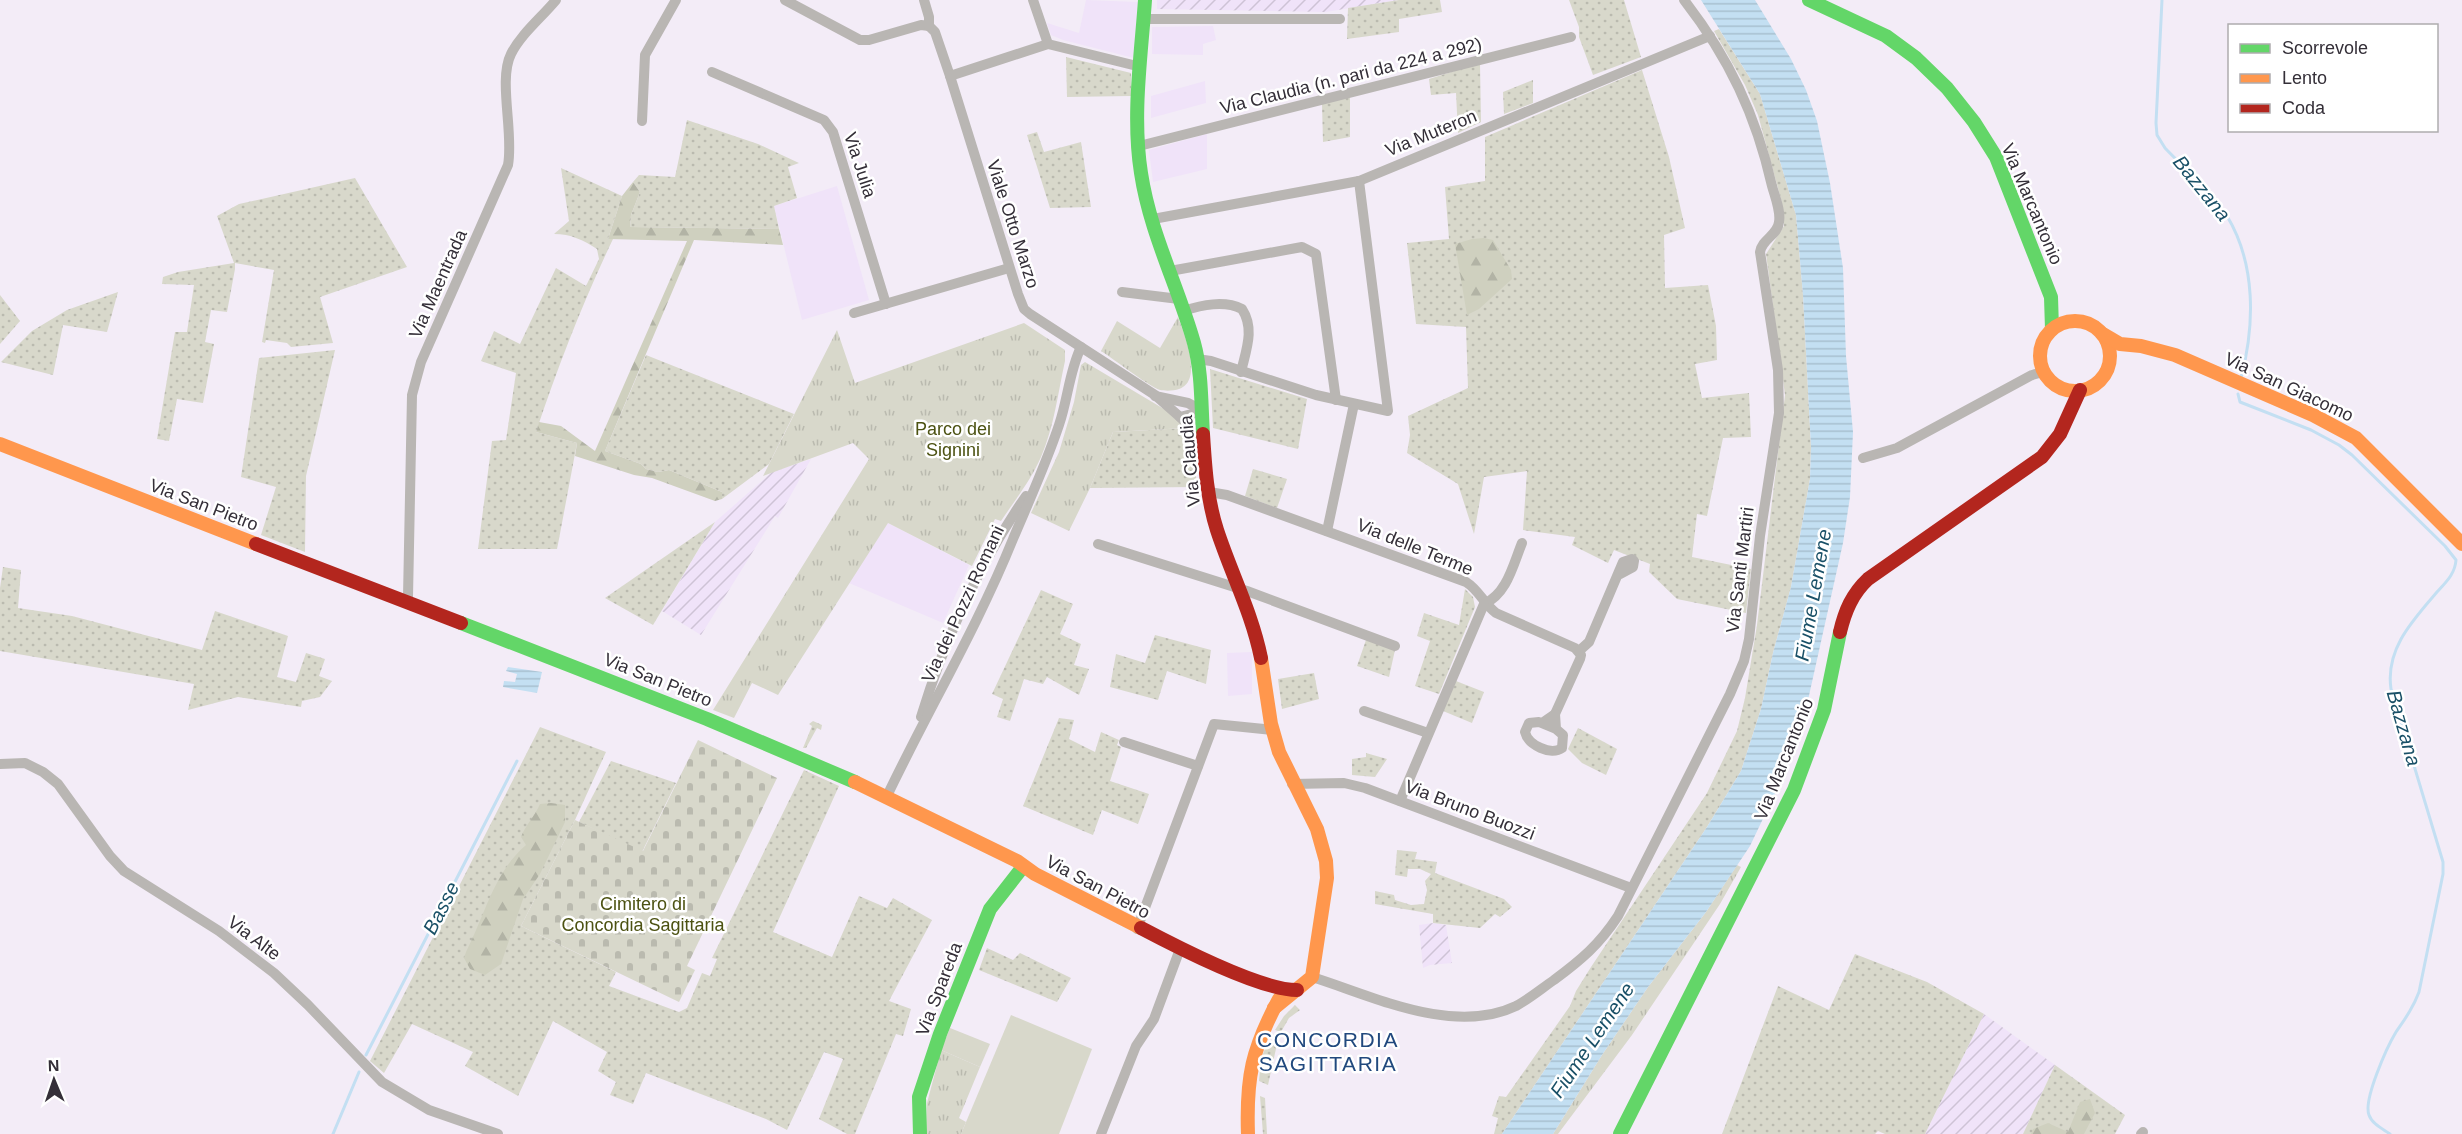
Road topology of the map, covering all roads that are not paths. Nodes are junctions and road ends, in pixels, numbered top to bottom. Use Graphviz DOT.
graph roads {
  1 [pos="556,0"];
  2 [pos="676,0"];
  3 [pos="785,0"];
  4 [pos="924,0"];
  5 [pos="1033,0"];
  6 [pos="1145,0"];
  7 [pos="1684,0"];
  8 [pos="1809,0"];
  9 [pos="1144,19"];
  10 [pos="1340,19"];
  11 [pos="928,26"];
  12 [pos="1710,36"];
  13 [pos="1571,37"];
  14 [pos="1048,44"];
  15 [pos="1141,67"];
  16 [pos="712,72"];
  17 [pos="950,76"];
  18 [pos="642,121"];
  19 [pos="1139,146"];
  20 [pos="1359,181"];
  21 [pos="1153,219"];
  22 [pos="1010,268"];
  23 [pos="1170,271"];
  24 [pos="1122,292"];
  25 [pos="2050,297"];
  26 [pos="886,304"];
  27 [pos="1181,305"];
  28 [pos="854,313"];
  29 [pos="2074,320"];
  30 [pos="2052,329"];
  31 [pos="2103,334"];
  32 [pos="2133,346"];
  33 [pos="1081,347"];
  34 [pos="1197,359"];
  35 [pos="2109,364"];
  36 [pos="1241,372"];
  37 [pos="2043,372"];
  38 [pos="1201,378"];
  39 [pos="2060,388"];
  40 [pos="2080,390"];
  41 [pos="1155,396"];
  42 [pos="1178,400"];
  43 [pos="1336,400"];
  44 [pos="1354,404"];
  45 [pos="1203,411"];
  46 [pos="1180,417"];
  47 [pos="2062,432"];
  48 [pos="0,444"];
  49 [pos="1203,445"];
  50 [pos="1863,458"];
  51 [pos="1036,481"];
  52 [pos="1209,492"];
  53 [pos="1327,531"];
  54 [pos="1522,543"];
  55 [pos="1098,544"];
  56 [pos="2462,544"];
  57 [pos="1620,574"];
  58 [pos="1240,589"];
  59 [pos="406,602"];
  60 [pos="1484,604"];
  61 [pos="1395,646"];
  62 [pos="1579,651"];
  63 [pos="1364,711"];
  64 [pos="1555,714"];
  65 [pos="1542,723"];
  66 [pos="1556,729"];
  67 [pos="1273,730"];
  68 [pos="1428,733"];
  69 [pos="915,737"];
  70 [pos="1124,742"];
  71 [pos="0,764"];
  72 [pos="1198,766"];
  73 [pos="1292,784"];
  74 [pos="887,796"];
  75 [pos="1400,801"];
  76 [pos="1022,868"];
  77 [pos="1631,888"];
  78 [pos="1137,928"];
  79 [pos="1180,949"];
  80 [pos="1312,977"];
  81 [pos="1284,996"];
  82 [pos="498,1134"];
  83 [pos="920,1134"];
  84 [pos="1101,1134"];
  85 [pos="1248,1134"];
  86 [pos="1620,1134"];
  1 -- 59 [label="street, Via Maentrada"];
  2 -- 18 [label="street"];
  3 -- 11 [label="street"];
  4 -- 11 [label="street, Viale Otto Marzo"];
  5 -- 14 [label="street"];
  6 -- 9 [label="street, Via Claudia"];
  7 -- 12 [label="street, Via Santi Martiri"];
  8 -- 25 [label="street, Via Marcantonio"];
  9 -- 10 [label="street"];
  9 -- 15 [label="street, Via Claudia"];
  11 -- 17 [label="street, Viale Otto Marzo"];
  12 -- 20 [label="street, Via Muteron"];
  12 -- 77 [label="street, Via Santi Martiri"];
  13 -- 19 [label="street, Via Claudia (n. pari da 224 a 292)"];
  14 -- 15 [label="street"];
  14 -- 17 [label="street"];
  15 -- 19 [label="street, Via Claudia"];
  16 -- 26 [label="street, Via Julia"];
  17 -- 22 [label="street, Viale Otto Marzo"];
  19 -- 21 [label="street, Via Claudia"];
  20 -- 21 [label="street, Via Muteron"];
  20 -- 44 [label="street"];
  21 -- 23 [label="street, Via Claudia"];
  22 -- 26 [label="street"];
  22 -- 33 [label="street, Viale Otto Marzo"];
  23 -- 27 [label="street, Via Claudia"];
  23 -- 43 [label="street"];
  24 -- 27 [label="street"];
  25 -- 29 [label="street, Via Marcantonio"];
  25 -- 30 [label="street, Via Marcantonio"];
  26 -- 28 [label="street"];
  27 -- 34 [label="street, Via Claudia"];
  27 -- 36 [label="street"];
  29 -- 30 [label="street"];
  29 -- 31 [label="street, Via Marcantonio"];
  30 -- 37 [label="street, Via Marcantonio"];
  31 -- 32 [label="street, Via San Giacomo"];
  31 -- 35 [label="street"];
  32 -- 35 [label="street"];
  32 -- 56 [label="street, Via San Giacomo"];
  33 -- 41 [label="street, Viale Otto Marzo"];
  33 -- 51 [label="street, Via dei Pozzi Romani"];
  34 -- 36 [label="street"];
  34 -- 38 [label="street, Via Claudia"];
  35 -- 40 [label="street"];
  36 -- 43 [label="street"];
  37 -- 39 [label="street"];
  37 -- 50 [label="street"];
  38 -- 42 [label="street"];
  38 -- 45 [label="street, Via Claudia"];
  39 -- 40 [label="street"];
  39 -- 47 [label="street"];
  40 -- 47 [label="street, Via Marcantonio"];
  41 -- 42 [label="street, Viale Otto Marzo"];
  41 -- 46 [label="street, Viale Otto Marzo"];
  42 -- 45 [label="street, Viale Otto Marzo"];
  43 -- 44 [label="street"];
  44 -- 53 [label="street, Via delle Terme"];
  45 -- 46 [label="street"];
  45 -- 49 [label="street, Via Claudia"];
  46 -- 49 [label="street, Viale Otto Marzo"];
  47 -- 86 [label="street, Via Marcantonio"];
  48 -- 59 [label="street, Via San Pietro"];
  49 -- 52 [label="street, Via Claudia"];
  51 -- 69 [label="street, Via dei Pozzi Romani"];
  51 -- 69 [label="street, Via dei Pozzi Romani"];
  52 -- 53 [label="street, Via delle Terme"];
  52 -- 58 [label="street, Via Claudia"];
  53 -- 60 [label="street, Via delle Terme"];
  54 -- 60 [label="street"];
  55 -- 58 [label="street"];
  57 -- 62 [label="street"];
  58 -- 61 [label="street"];
  58 -- 67 [label="street, Via Claudia"];
  59 -- 74 [label="street, Via San Pietro"];
  60 -- 62 [label="street, Via delle Terme"];
  60 -- 68 [label="street"];
  62 -- 64 [label="street"];
  63 -- 68 [label="street"];
  64 -- 65 [label="street"];
  64 -- 66 [label="street"];
  65 -- 66 [label="street"];
  65 -- 66 [label="street"];
  67 -- 72 [label="street"];
  67 -- 73 [label="street, Via Claudia"];
  68 -- 75 [label="street"];
  69 -- 74 [label="street, Via dei Pozzi Romani"];
  70 -- 72 [label="street"];
  71 -- 82 [label="street, Via Alte"];
  72 -- 78 [label="street"];
  73 -- 75 [label="street, Via Bruno Buozzi"];
  73 -- 80 [label="street, Via Claudia"];
  74 -- 76 [label="street, Via San Pietro"];
  75 -- 77 [label="street, Via Bruno Buozzi"];
  76 -- 78 [label="street, Via San Pietro"];
  76 -- 83 [label="street, Via Spareda"];
  77 -- 80 [label="street, Via Santi Martiri"];
  78 -- 79 [label="street, Via San Pietro"];
  79 -- 81 [label="street, Via San Pietro"];
  79 -- 84 [label="street"];
  80 -- 81 [label="street"];
  81 -- 85 [label="street"];
}
